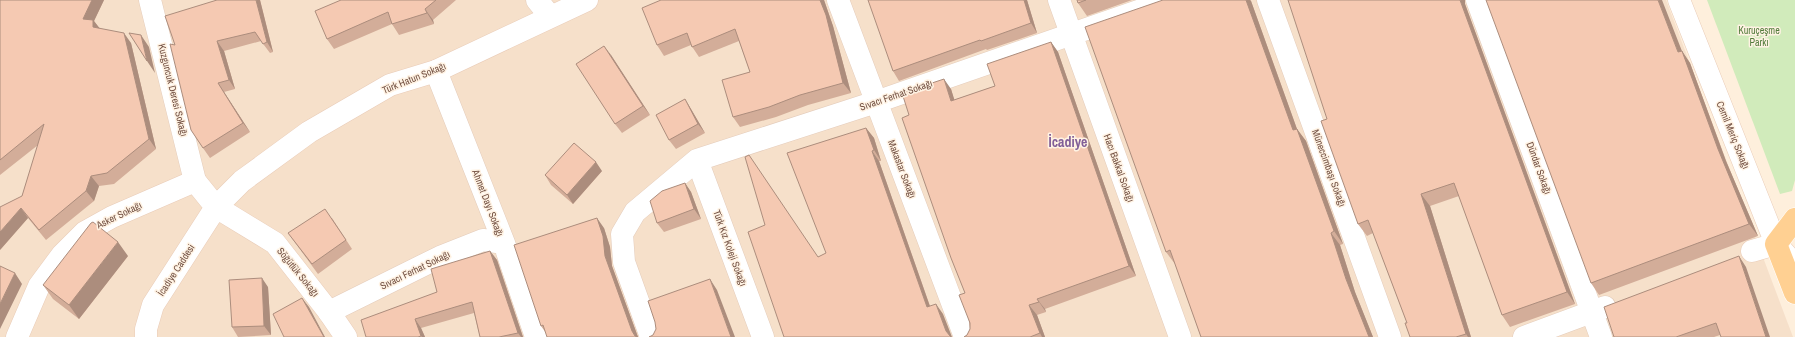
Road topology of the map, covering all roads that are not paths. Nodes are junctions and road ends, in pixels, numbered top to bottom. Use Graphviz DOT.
graph roads {
  1 [pos="150,0"];
  2 [pos="587,0"];
  3 [pos="838,0"];
  4 [pos="1059,0"];
  5 [pos="1170,0"];
  6 [pos="1268,0"];
  7 [pos="1477,0"];
  8 [pos="1679,0"];
  9 [pos="544,8"];
  10 [pos="1071,34"];
  11 [pos="436,71"];
  12 [pos="876,102"];
  13 [pos="697,160"];
  14 [pos="195,181"];
  15 [pos="216,207"];
  16 [pos="1795,219"];
  17 [pos="504,243"];
  18 [pos="1776,244"];
  19 [pos="1731,259"];
  20 [pos="1795,266"];
  21 [pos="1795,294"];
  22 [pos="1622,300"];
  23 [pos="330,312"];
  24 [pos="1592,312"];
  25 [pos="17,337"];
  26 [pos="146,337"];
  27 [pos="346,337"];
  28 [pos="536,337"];
  29 [pos="651,337"];
  30 [pos="763,337"];
  31 [pos="965,337"];
  32 [pos="1180,337"];
  33 [pos="1390,337"];
  34 [pos="1524,337"];
  35 [pos="1600,337"];
  1 -- 14 [label="street, Kuzguncuk Deresi Sokağı"];
  2 -- 9 [label="street, Türk Hatun Sokağı"];
  3 -- 12 [label="street, Makastar Sokağı"];
  4 -- 10 [label="street, Hacı Bakkal Sokağı"];
  5 -- 10 [label="street, Sıvacı Ferhat Sokağı"];
  6 -- 33 [label="street, Müneccimbaşı Sokağı"];
  7 -- 24 [label="street, Dündar Sokağı"];
  8 -- 18 [label="street, Cemil Meriç Sokağı"];
  9 -- 11 [label="street, Türk Hatun Sokağı"];
  10 -- 12 [label="street, Sıvacı Ferhat Sokağı"];
  10 -- 32 [label="street, Hacı Bakkal Sokağı"];
  11 -- 15 [label="street, Türk Hatun Sokağı"];
  11 -- 17 [label="street, Ahmet Dayı Sokağı"];
  12 -- 13 [label="street, Sıvacı Ferhat Sokağı"];
  12 -- 31 [label="street, Makastar Sokağı"];
  13 -- 29 [label="street, Sıvacı Ferhat Sokağı"];
  13 -- 30 [label="street, Türk Kız Koleji Sokağı"];
  14 -- 15 [label="street"];
  14 -- 25 [label="street, Asker Sokağı"];
  15 -- 23 [label="street, Söğütlük Sokağı"];
  15 -- 26 [label="street, İcadiye Caddesi"];
  16 -- 18 [label="main road"];
  17 -- 23 [label="street, Sıvacı Ferhat Sokağı"];
  17 -- 28 [label="street, Ahmet Dayı Sokağı"];
  18 -- 19 [label="street"];
  18 -- 20 [label="street, Cemil Meriç Sokağı"];
  18 -- 21 [label="main road"];
  22 -- 24 [label="street"];
  23 -- 27 [label="street, Söğütlük Sokağı"];
  24 -- 34 [label="street"];
  24 -- 35 [label="street, Dündar Sokağı"];
}
